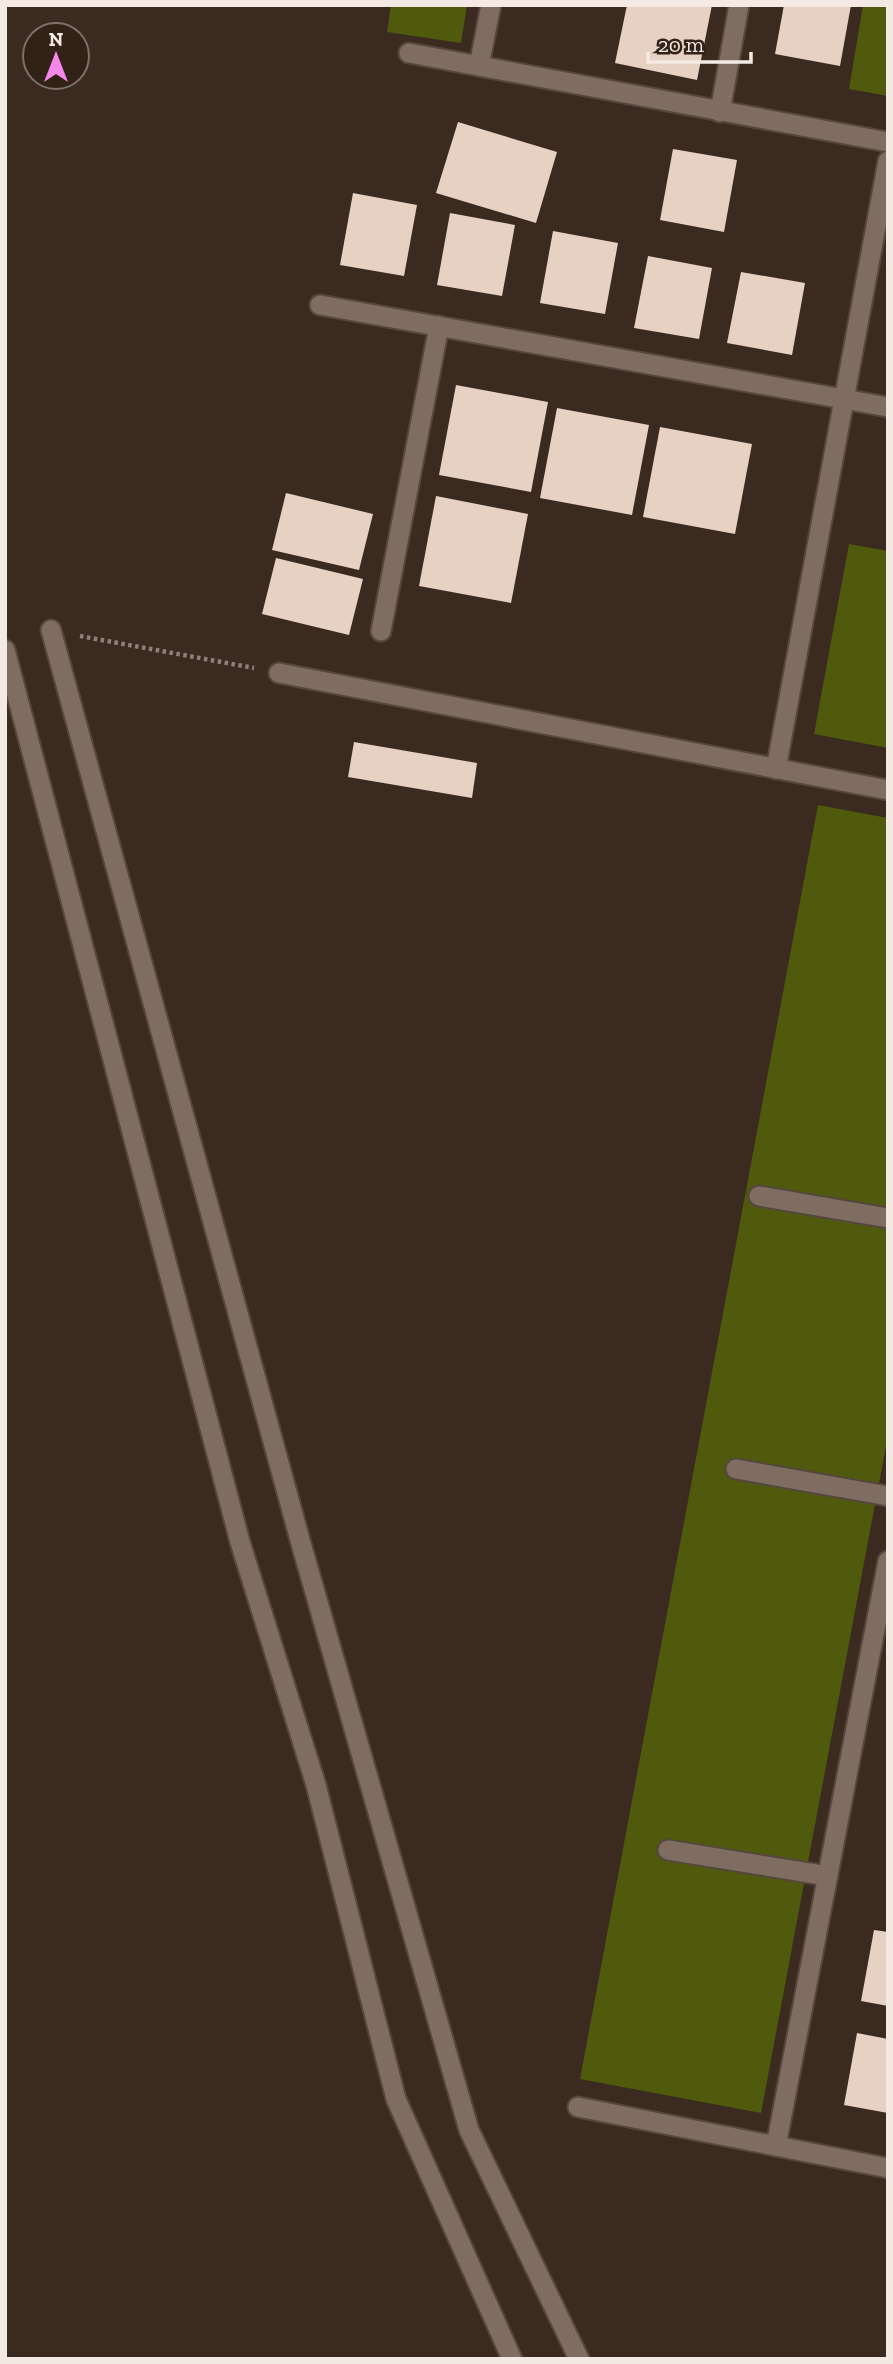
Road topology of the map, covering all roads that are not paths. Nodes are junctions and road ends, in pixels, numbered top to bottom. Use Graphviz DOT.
graph roads {
  1 [pos="491,5"];
  2 [pos="738,5"];
  3 [pos="409,53"];
  4 [pos="480,66"];
  5 [pos="720,112"];
  6 [pos="888,142"];
  7 [pos="888,161"];
  8 [pos="320,305"];
  9 [pos="439,326"];
  10 [pos="844,399"];
  11 [pos="888,407"];
  12 [pos="51,630"];
  13 [pos="381,631"];
  14 [pos="5,650"];
  15 [pos="279,673"];
  16 [pos="776,769"];
  17 [pos="888,790"];
  18 [pos="759,1196"];
  19 [pos="888,1218"];
  20 [pos="736,1469"];
  21 [pos="888,1496"];
  22 [pos="888,1561"];
  23 [pos="668,1850"];
  24 [pos="828,1876"];
  25 [pos="578,2108"];
  26 [pos="776,2146"];
  27 [pos="888,2168"];
  28 [pos="512,2359"];
  29 [pos="579,2359"];
  1 -- 4 [label="street"];
  2 -- 5 [label="street"];
  3 -- 4 [label="street"];
  4 -- 5 [label="street"];
  5 -- 6 [label="street"];
  7 -- 10 [label="street"];
  8 -- 9 [label="street"];
  9 -- 10 [label="street"];
  9 -- 13 [label="street"];
  10 -- 11 [label="street"];
  10 -- 16 [label="street"];
  12 -- 29 [label="street"];
  14 -- 28 [label="street"];
  15 -- 16 [label="street"];
  16 -- 17 [label="street"];
  18 -- 19 [label="street"];
  20 -- 21 [label="street"];
  22 -- 24 [label="street"];
  23 -- 24 [label="street"];
  24 -- 26 [label="street"];
  25 -- 26 [label="street"];
  26 -- 27 [label="street"];
}
